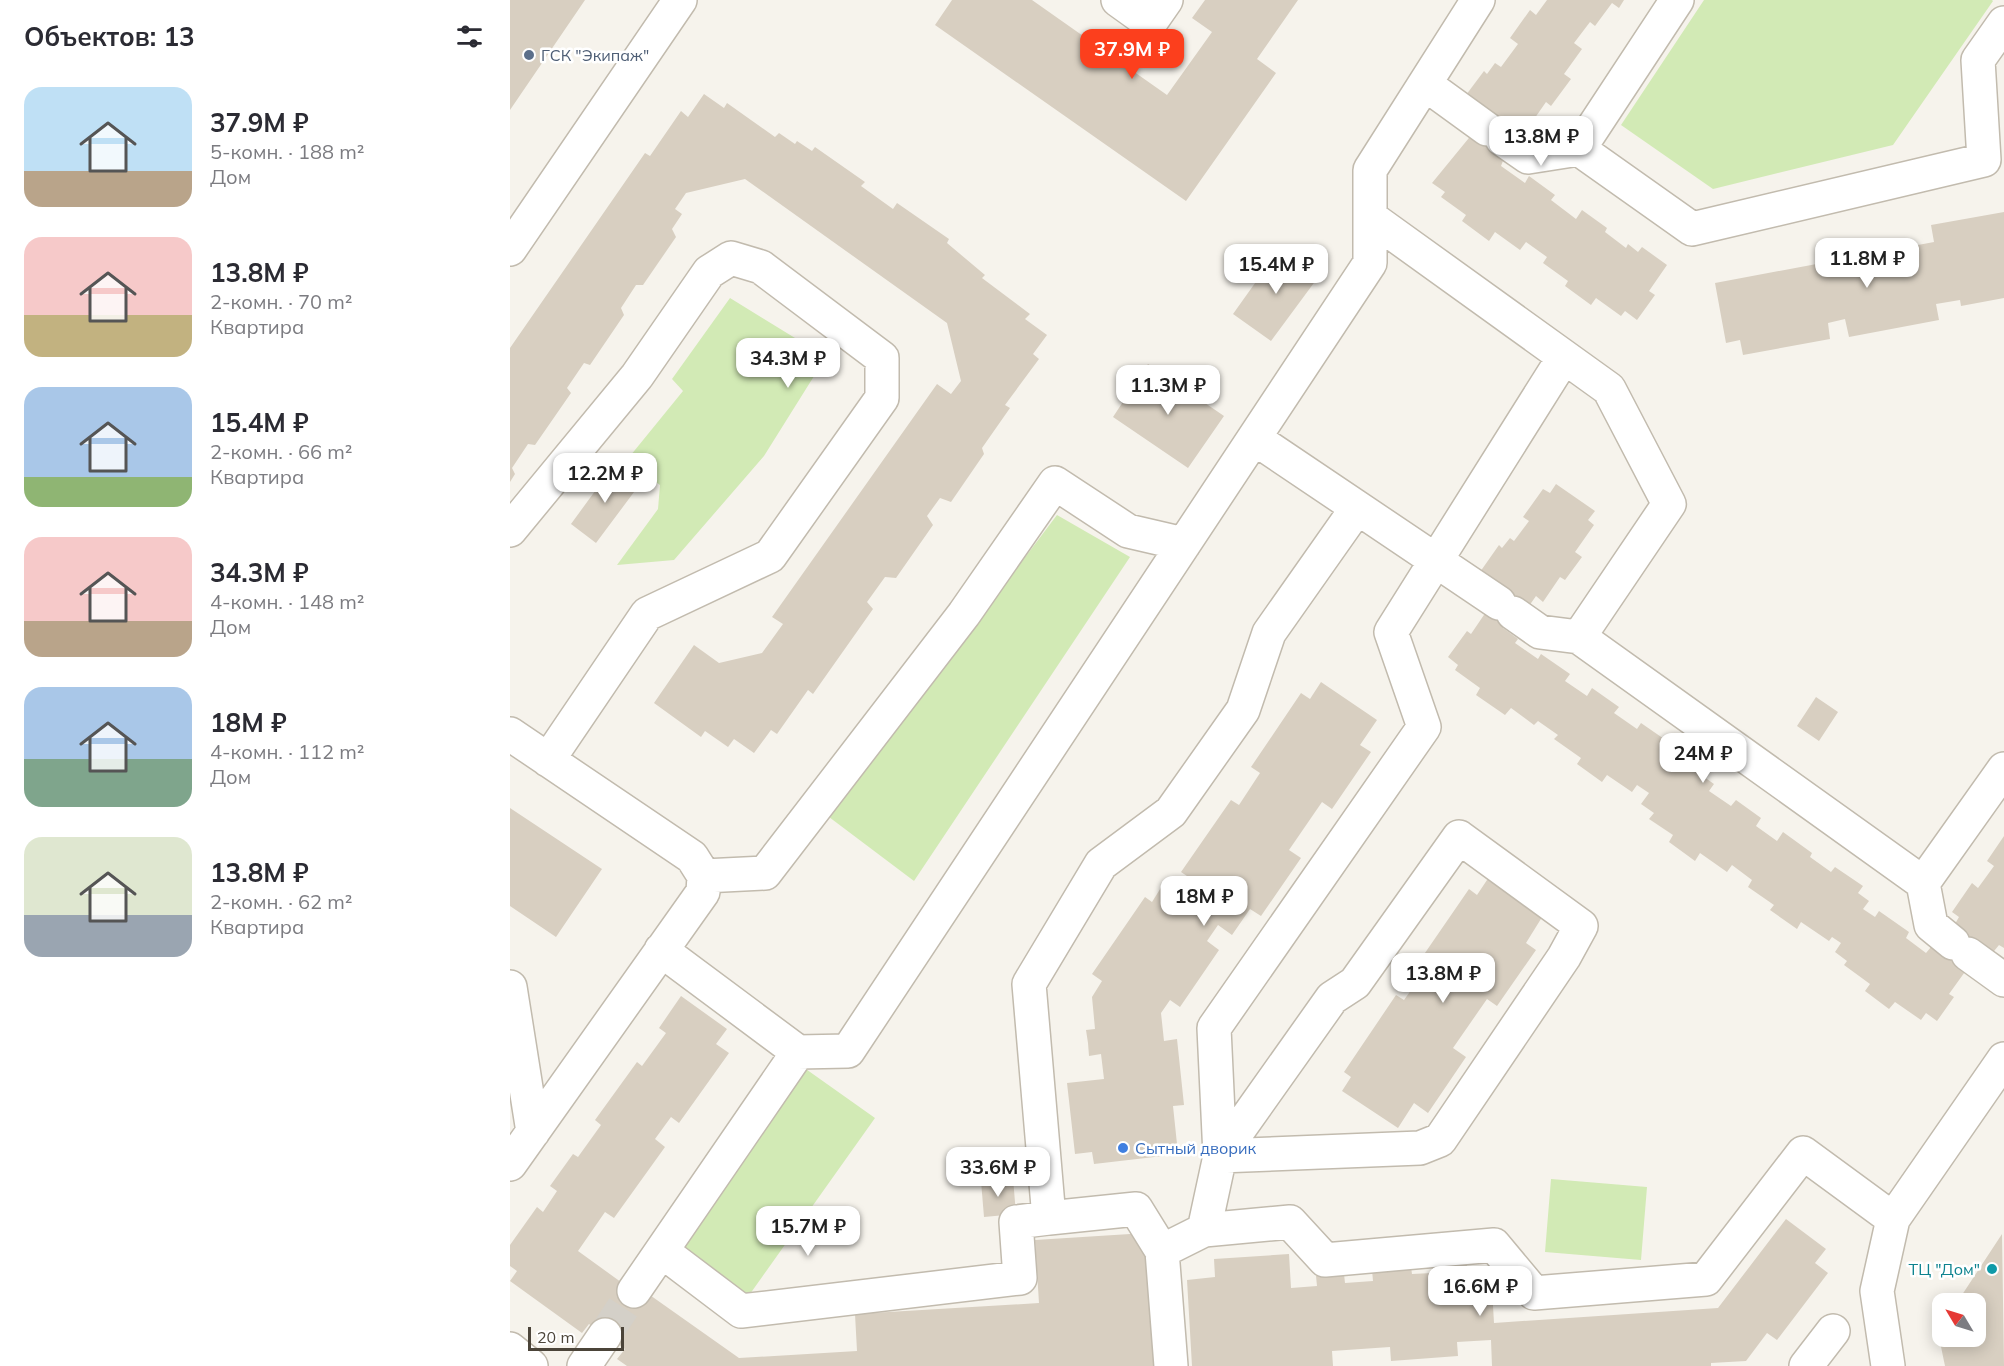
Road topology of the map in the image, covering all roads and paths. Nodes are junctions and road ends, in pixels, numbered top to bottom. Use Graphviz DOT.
graph roads {
  1 [pos="680,0"];
  2 [pos="1118,0"];
  3 [pos="1166,0"];
  4 [pos="1478,0"];
  5 [pos="1677,0"];
  6 [pos="2004,23"];
  7 [pos="1425,84"];
  8 [pos="1579,149"];
  9 [pos="1370,217"];
  10 [pos="510,249"];
  11 [pos="1564,357"];
  12 [pos="1254,438"];
  13 [pos="1358,508"];
  14 [pos="510,530"];
  15 [pos="1184,544"];
  16 [pos="1436,561"];
  17 [pos="1579,637"];
  18 [pos="510,734"];
  19 [pos="548,760"];
  20 [pos="2004,770"];
  21 [pos="704,876"];
  22 [pos="1923,883"];
  23 [pos="661,950"];
  24 [pos="2004,980"];
  25 [pos="510,987"];
  26 [pos="798,1052"];
  27 [pos="2004,1059"];
  28 [pos="533,1132"];
  29 [pos="1220,1156"];
  30 [pos="510,1164"];
  31 [pos="1049,1218"];
  32 [pos="1893,1219"];
  33 [pos="1204,1230"];
  34 [pos="1162,1251"];
  35 [pos="663,1252"];
  36 [pos="634,1291"];
  37 [pos="1833,1331"];
  38 [pos="605,1335"];
  39 [pos="510,1349"];
  40 [pos="531,1366"];
  41 [pos="584,1366"];
  42 [pos="1171,1366"];
  43 [pos="1806,1366"];
  44 [pos="1888,1366"];
  1 -- 10 [label="lane"];
  2 -- 3 [label="lane"];
  4 -- 7 [label="lane"];
  5 -- 8 [label="lane"];
  6 -- 8 [label="lane"];
  7 -- 8 [label="lane"];
  7 -- 9 [label="lane"];
  9 -- 11 [label="lane"];
  9 -- 12 [label="lane"];
  11 -- 16 [label="lane"];
  11 -- 17 [label="lane"];
  12 -- 13 [label="lane"];
  12 -- 15 [label="lane"];
  13 -- 16 [label="lane"];
  13 -- 31 [label="lane"];
  14 -- 19 [label="lane"];
  15 -- 21 [label="lane"];
  15 -- 26 [label="lane"];
  16 -- 17 [label="lane"];
  16 -- 29 [label="lane"];
  17 -- 22 [label="lane"];
  18 -- 19 [label="lane"];
  19 -- 21 [label="lane"];
  20 -- 22 [label="lane"];
  21 -- 23 [label="lane"];
  22 -- 24 [label="lane"];
  23 -- 26 [label="lane"];
  23 -- 28 [label="lane"];
  25 -- 28 [label="lane"];
  26 -- 35 [label="lane"];
  27 -- 32 [label="lane"];
  28 -- 30 [label="lane"];
  29 -- 29 [label="lane"];
  29 -- 33 [label="lane"];
  31 -- 34 [label="lane"];
  31 -- 35 [label="lane"];
  32 -- 33 [label="lane"];
  32 -- 44 [label="lane"];
  33 -- 34 [label="lane"];
  34 -- 42 [label="lane"];
  35 -- 36 [label="lane"];
  37 -- 43 [label="lane"];
  38 -- 41 [label="lane"];
  39 -- 40 [label="lane"];
}
